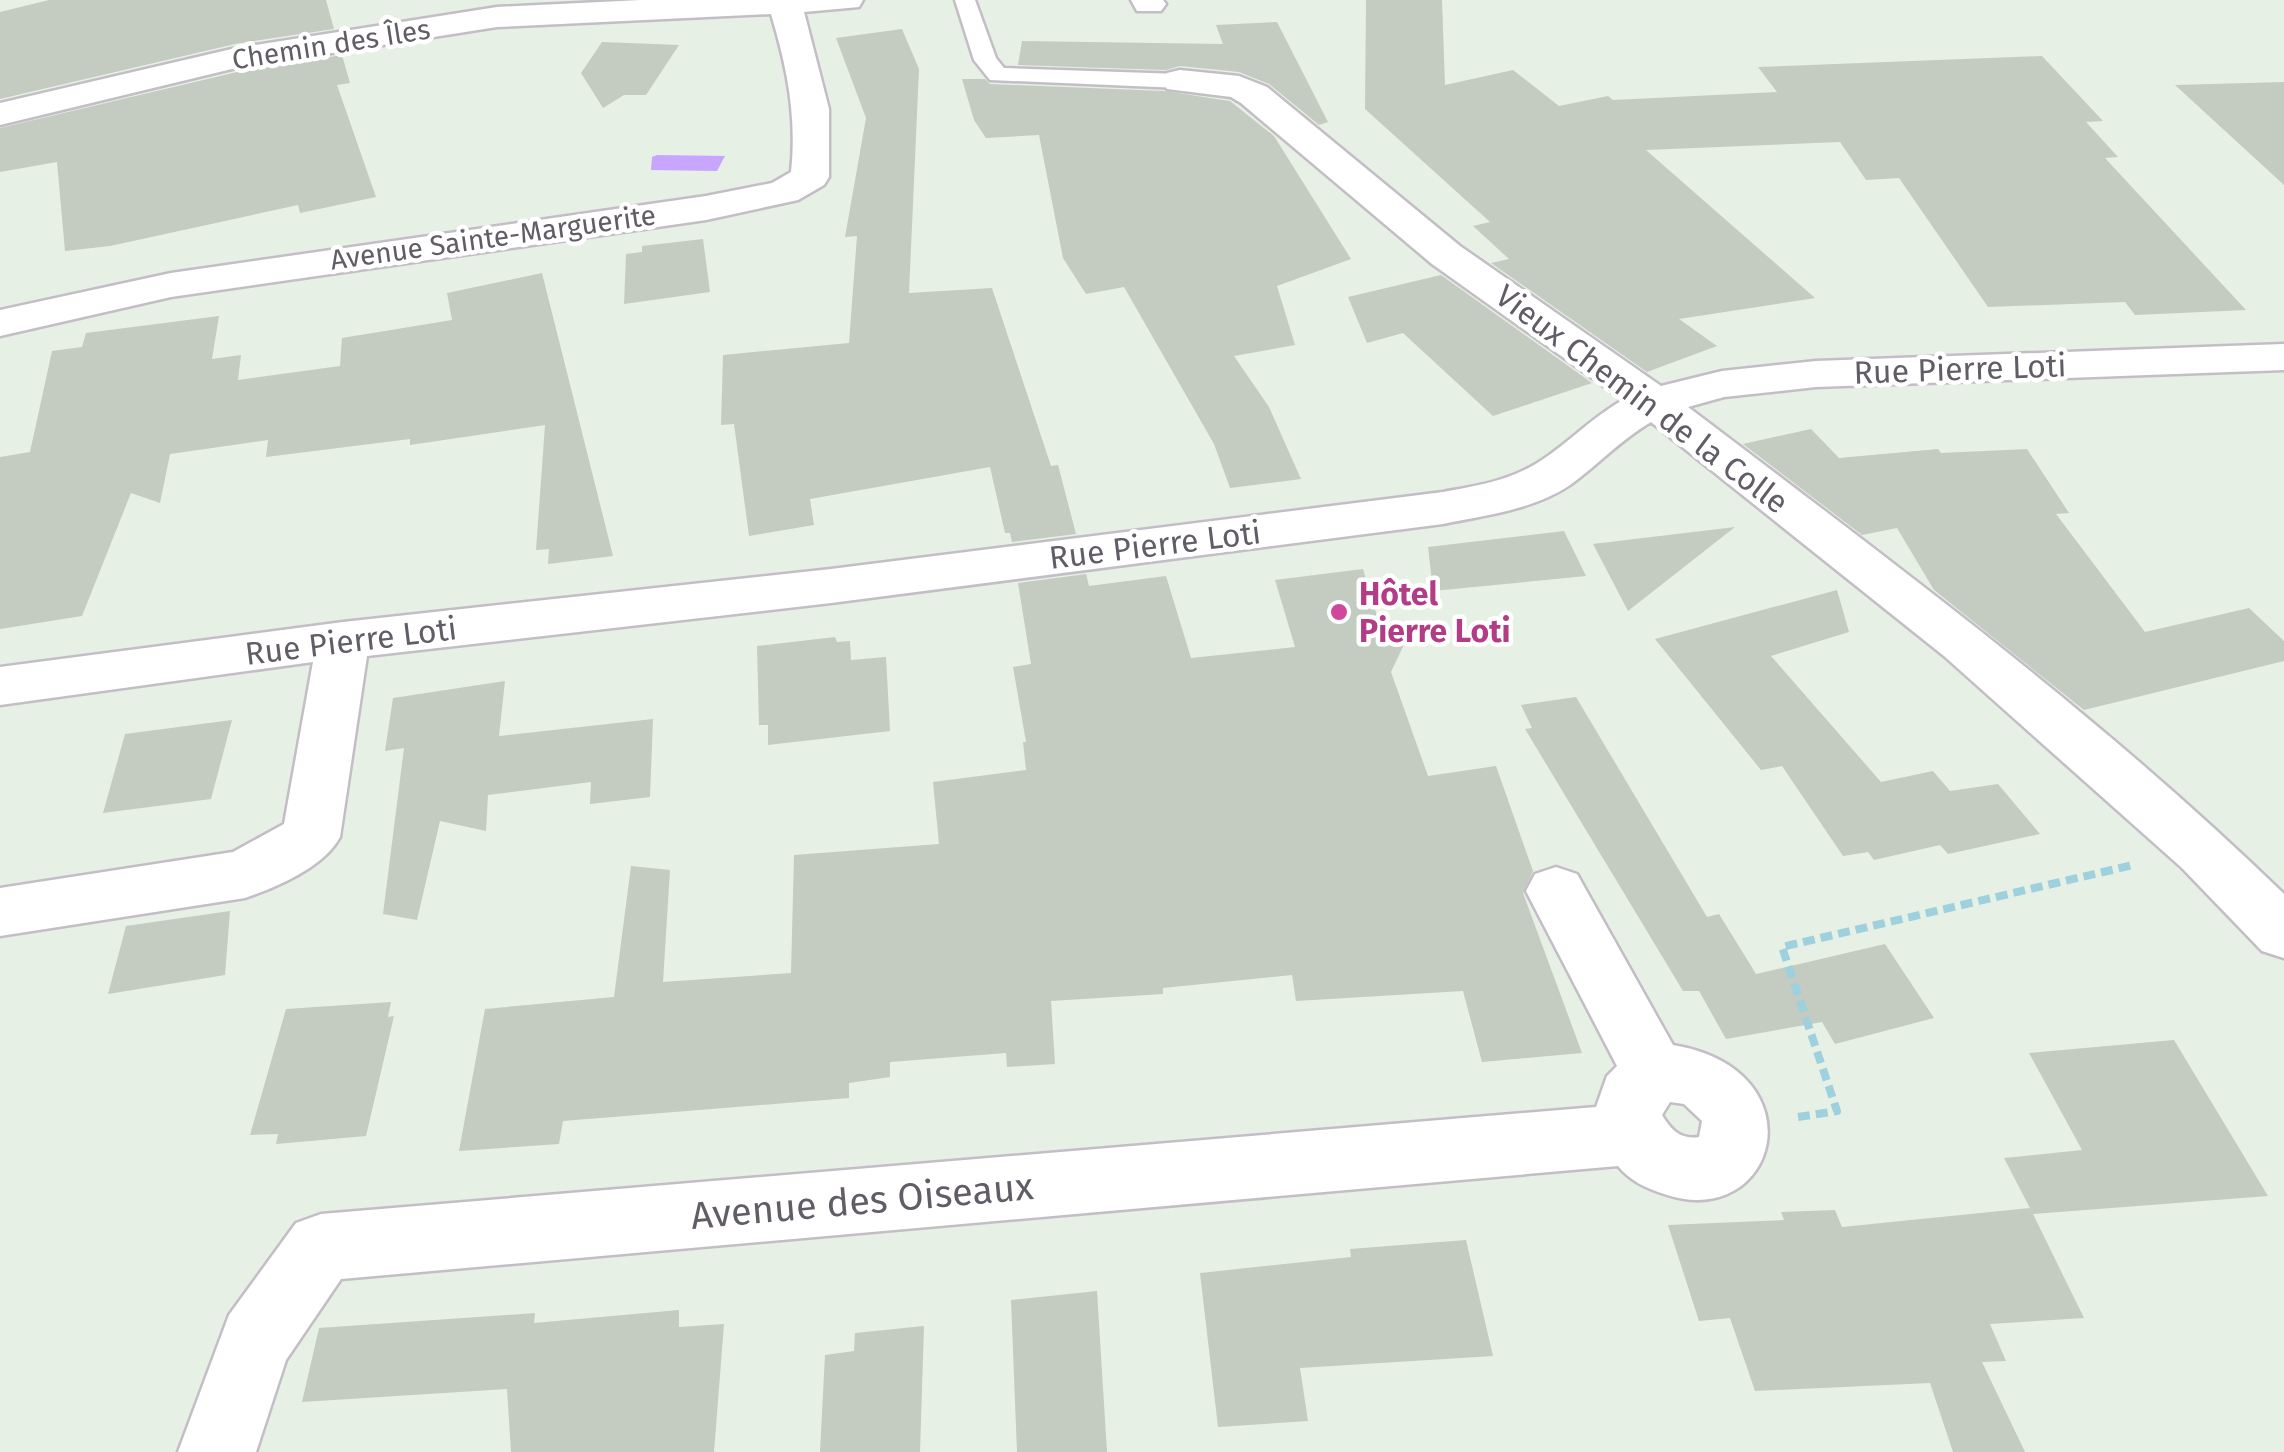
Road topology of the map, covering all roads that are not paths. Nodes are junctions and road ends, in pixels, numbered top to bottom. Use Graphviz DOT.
graph roads {
  1 [pos="847,0"];
  2 [pos="964,0"];
  3 [pos="785,6"];
  4 [pos="1180,80"];
  5 [pos="0,114"];
  6 [pos="0,323"];
  7 [pos="2284,357"];
  8 [pos="1653,402"];
  9 [pos="343,640"];
  10 [pos="0,686"];
  11 [pos="1556,891"];
  12 [pos="0,912"];
  13 [pos="2284,932"];
  14 [pos="1644,1105"];
  15 [pos="1738,1127"];
  16 [pos="217,1452"];
  1 -- 3 [label="street, Chemin des Îles"];
  2 -- 4 [label="lane, Vieux Chemin de la Colle"];
  3 -- 5 [label="street, Chemin des Îles"];
  3 -- 6 [label="street, Avenue Sainte-Marguerite"];
  4 -- 8 [label="street, Vieux Chemin de la Colle"];
  7 -- 8 [label="street, Rue Pierre Loti"];
  8 -- 9 [label="street, Rue Pierre Loti"];
  8 -- 13 [label="street, Vieux Chemin de la Colle"];
  9 -- 10 [label="street, Rue Pierre Loti"];
  9 -- 12 [label="street"];
  11 -- 14 [label="street"];
  14 -- 15 [label="street"];
  14 -- 16 [label="street, Avenue des Oiseaux"];
}
